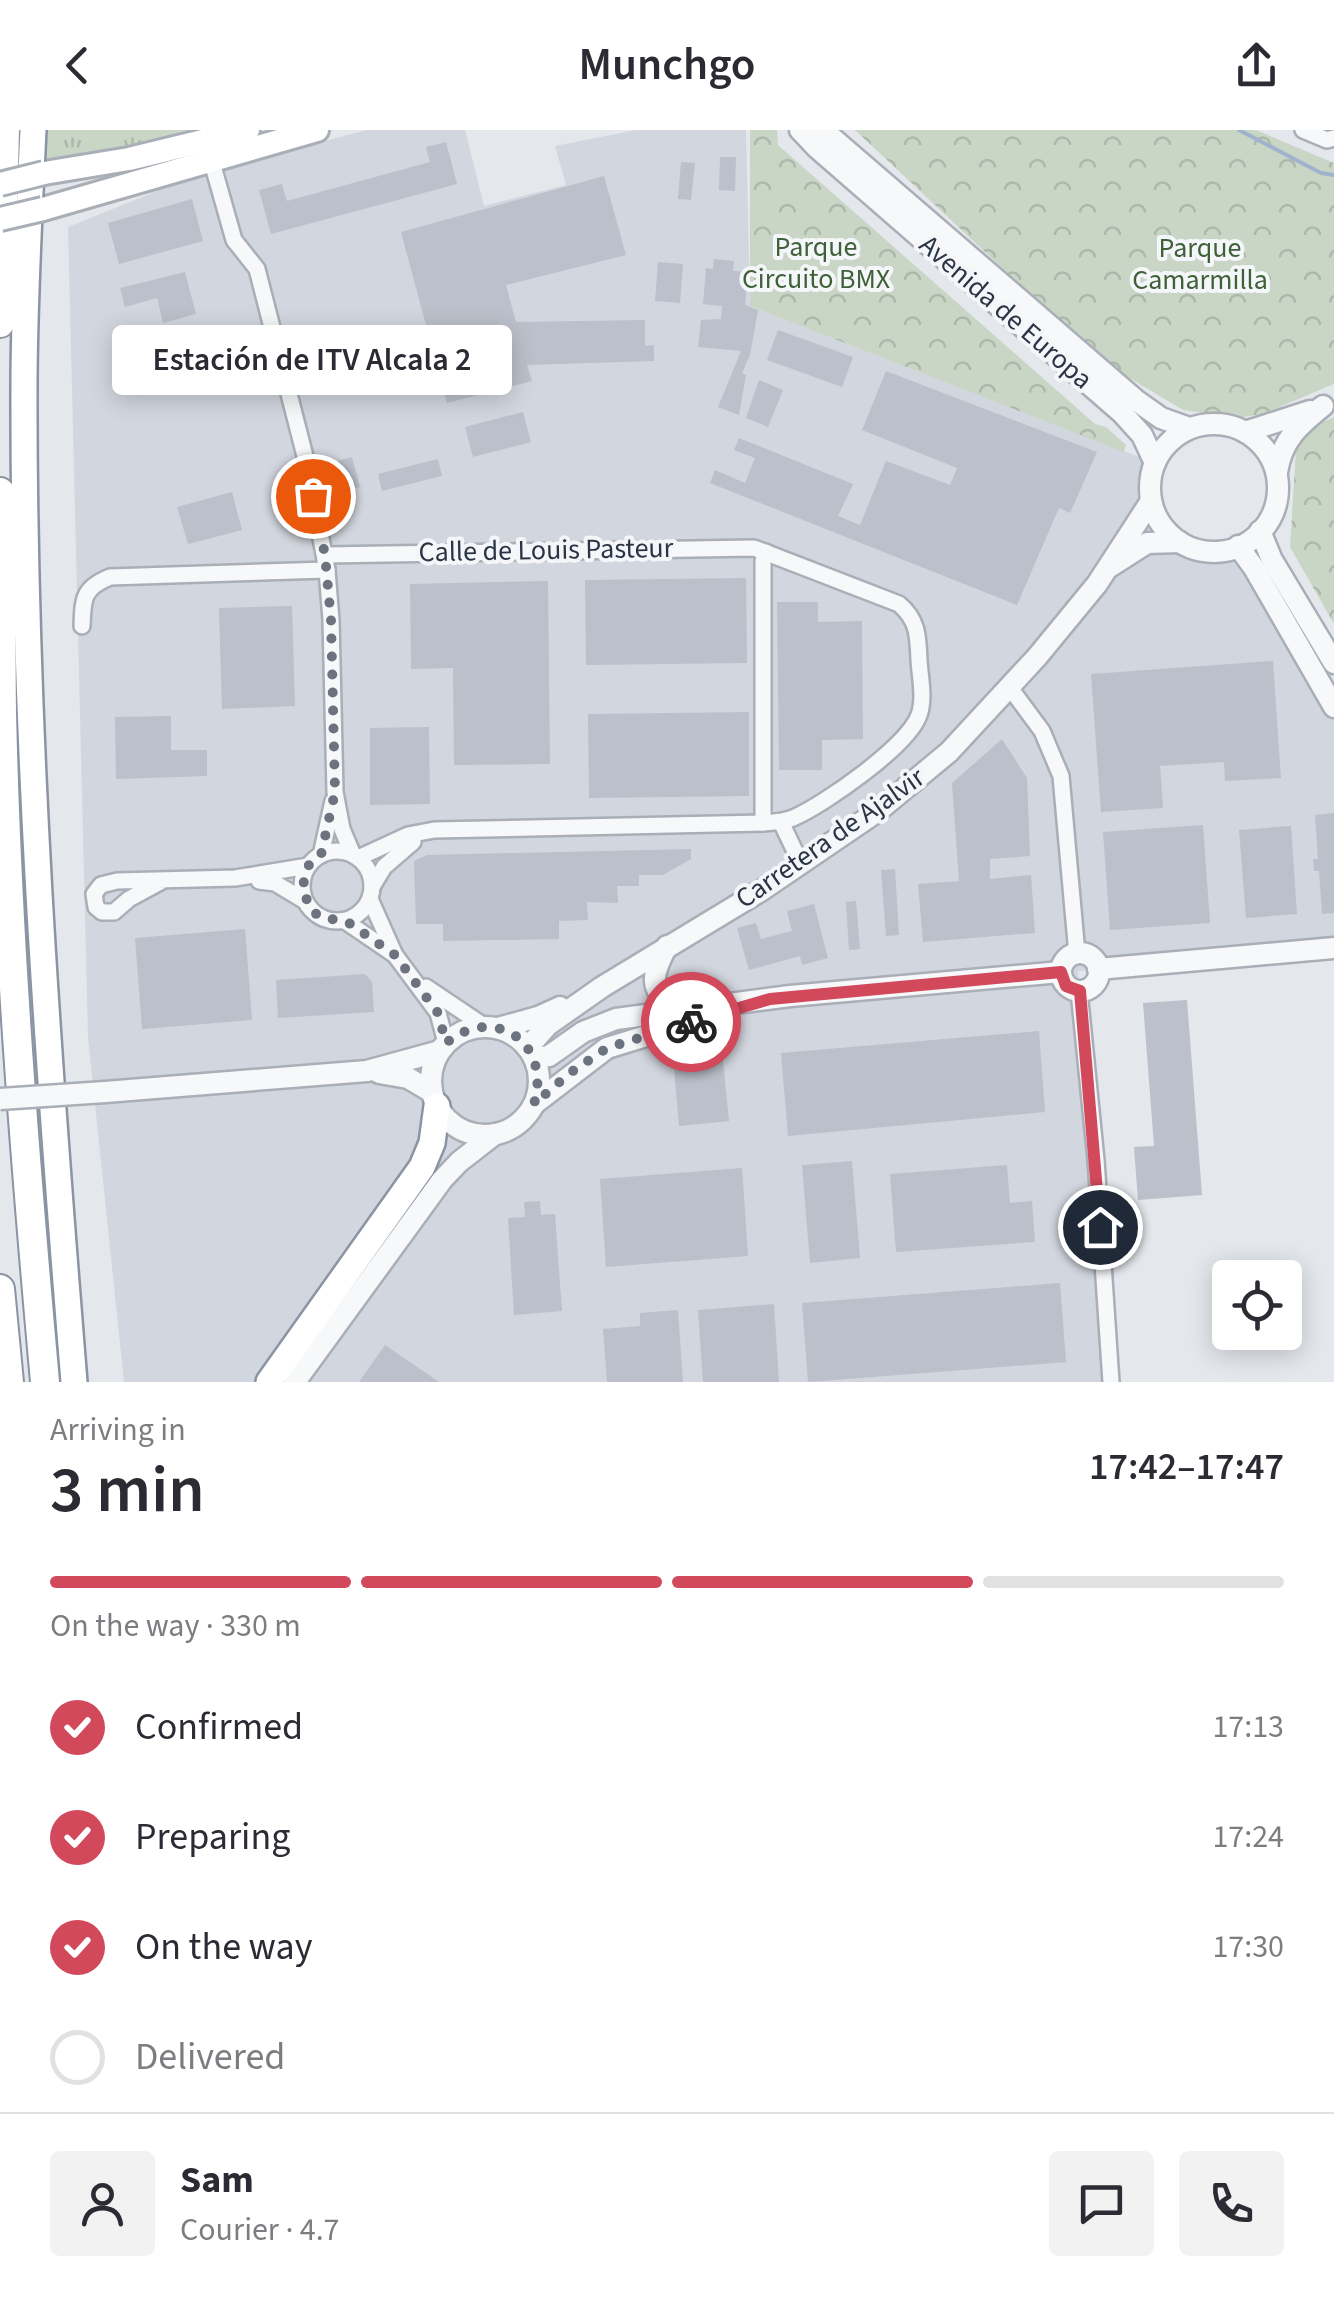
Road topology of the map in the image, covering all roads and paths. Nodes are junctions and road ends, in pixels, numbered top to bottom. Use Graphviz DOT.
graph roads {
  1 [pos="5,130"];
  2 [pos="248,130"];
  3 [pos="317,130"];
  4 [pos="800,130"];
  5 [pos="823,130"];
  6 [pos="1304,130"];
  7 [pos="33,135"];
  8 [pos="1334,138"];
  9 [pos="211,159"];
  10 [pos="0,184"];
  11 [pos="0,219"];
  12 [pos="0,323"];
  13 [pos="1329,404"];
  14 [pos="1190,428"];
  15 [pos="1245,432"];
  16 [pos="1155,463"];
  17 [pos="1276,474"];
  18 [pos="0,492"];
  19 [pos="1151,501"];
  20 [pos="1260,531"];
  21 [pos="1180,542"];
  22 [pos="1238,546"];
  23 [pos="766,552"];
  24 [pos="326,563"];
  25 [pos="1110,568"];
  26 [pos="82,626"];
  27 [pos="1334,662"];
  28 [pos="1008,685"];
  29 [pos="1334,707"];
  30 [pos="335,792"];
  31 [pos="781,822"];
  32 [pos="763,823"];
  33 [pos="434,830"];
  34 [pos="356,856"];
  35 [pos="314,860"];
  36 [pos="801,864"];
  37 [pos="235,878"];
  38 [pos="164,880"];
  39 [pos="371,893"];
  40 [pos="305,901"];
  41 [pos="346,921"];
  42 [pos="668,945"];
  43 [pos="1334,948"];
  44 [pos="1077,954"];
  45 [pos="395,955"];
  46 [pos="1098,969"];
  47 [pos="1061,972"];
  48 [pos="414,977"];
  49 [pos="602,987"];
  50 [pos="1080,991"];
  51 [pos="754,1002"];
  52 [pos="676,1011"];
  53 [pos="491,1027"];
  54 [pos="443,1047"];
  55 [pos="531,1052"];
  56 [pos="367,1071"];
  57 [pos="434,1098"];
  58 [pos="0,1100"];
  59 [pos="534,1104"];
  60 [pos="495,1134"];
  61 [pos="0,1290"];
  62 [pos="67,1298"];
  63 [pos="9,1382"];
  64 [pos="46,1382"];
  65 [pos="74,1382"];
  66 [pos="85,1382"];
  67 [pos="269,1382"];
  68 [pos="295,1382"];
  69 [pos="1112,1382"];
  1 -- 12 [label="highway"];
  2 -- 10 [label="main road, bridge"];
  3 -- 9 [label="main road"];
  4 -- 16 [label="street, Avenida de Europa"];
  5 -- 14 [label="street, Avenida de Europa"];
  6 -- 8 [label="street"];
  7 -- 62 [label="highway"];
  9 -- 11 [label="main road, bridge"];
  9 -- 24 [label="street"];
  13 -- 15 [label="street"];
  13 -- 17 [label="street"];
  14 -- 15 [label="street"];
  14 -- 16 [label="street"];
  15 -- 17 [label="street"];
  16 -- 19 [label="street"];
  17 -- 20 [label="street"];
  18 -- 64 [label="highway"];
  19 -- 21 [label="street"];
  19 -- 25 [label="street, Carretera de Ajalvir"];
  20 -- 22 [label="street"];
  20 -- 27 [label="street"];
  21 -- 22 [label="street"];
  21 -- 25 [label="street, Carretera de Ajalvir"];
  22 -- 29 [label="street"];
  23 -- 24 [label="street, Calle de Louis Pasteur"];
  23 -- 31 [label="street, Calle de Louis Pasteur"];
  23 -- 32 [label="street"];
  24 -- 26 [label="street, Calle de Louis Pasteur"];
  24 -- 30 [label="street"];
  25 -- 28 [label="street, Carretera de Ajalvir"];
  28 -- 36 [label="street, Carretera de Ajalvir"];
  28 -- 44 [label="street"];
  30 -- 34 [label="street"];
  30 -- 35 [label="street"];
  31 -- 32 [label="street, Calle de Louis Pasteur"];
  31 -- 36 [label="street"];
  32 -- 33 [label="street, Calle de Louis Pasteur"];
  33 -- 34 [label="street, Calle de Louis Pasteur"];
  33 -- 39 [label="street"];
  34 -- 35 [label="street"];
  34 -- 39 [label="street"];
  35 -- 37 [label="street"];
  35 -- 40 [label="street"];
  36 -- 42 [label="street, Carretera de Ajalvir"];
  37 -- 38 [label="street"];
  37 -- 40 [label="street"];
  39 -- 41 [label="street"];
  39 -- 45 [label="street"];
  40 -- 41 [label="street"];
  41 -- 45 [label="street"];
  42 -- 49 [label="street, Carretera de Ajalvir"];
  42 -- 52 [label="street"];
  43 -- 46 [label="street"];
  44 -- 46 [label="street"];
  44 -- 47 [label="street"];
  45 -- 48 [label="street"];
  46 -- 50 [label="street"];
  47 -- 50 [label="street"];
  47 -- 51 [label="street"];
  48 -- 53 [label="street"];
  48 -- 54 [label="street"];
  49 -- 53 [label="street, Carretera de Ajalvir"];
  49 -- 55 [label="street, Carretera de Ajalvir"];
  50 -- 69 [label="street"];
  51 -- 52 [label="street"];
  51 -- 59 [label="street"];
  52 -- 55 [label="street"];
  53 -- 54 [label="street"];
  53 -- 55 [label="street"];
  54 -- 56 [label="street"];
  54 -- 57 [label="street"];
  55 -- 59 [label="street"];
  56 -- 57 [label="street"];
  56 -- 58 [label="street, bridge"];
  57 -- 60 [label="street"];
  57 -- 67 [label="highway"];
  59 -- 60 [label="street"];
  60 -- 68 [label="street"];
  61 -- 63 [label="highway"];
  62 -- 65 [label="highway"];
  62 -- 66 [label="highway"];
}
